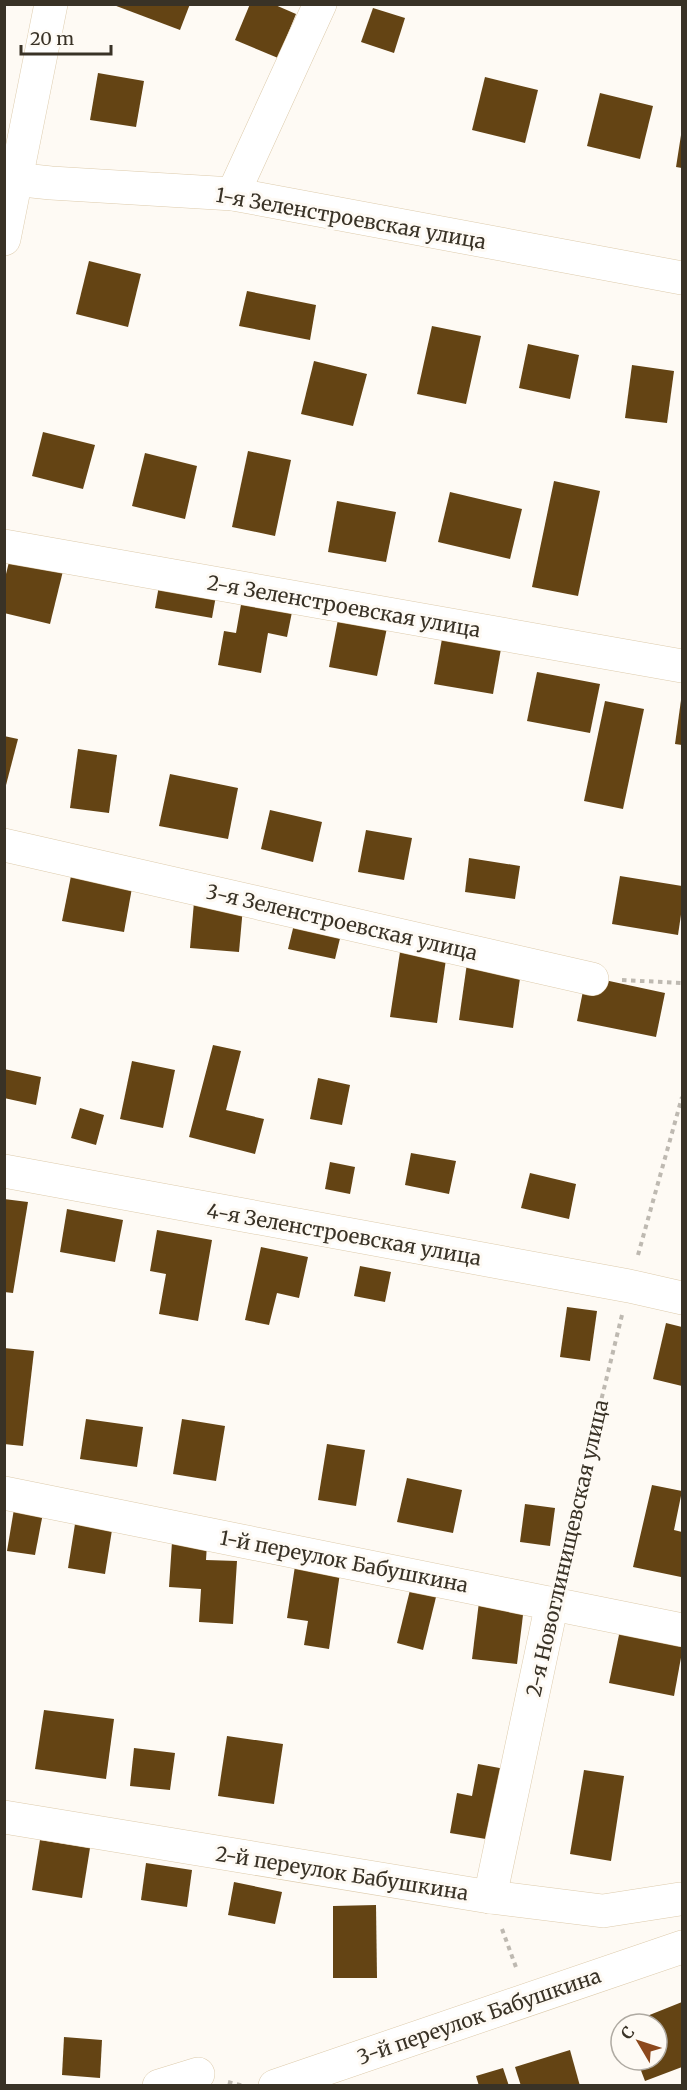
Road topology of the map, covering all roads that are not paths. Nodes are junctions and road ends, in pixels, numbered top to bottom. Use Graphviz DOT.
graph roads {
  1 [pos="51,4"];
  2 [pos="320,4"];
  3 [pos="11,179"];
  4 [pos="233,194"];
  5 [pos="4,238"];
  6 [pos="682,278"];
  7 [pos="4,546"];
  8 [pos="682,666"];
  9 [pos="4,844"];
  10 [pos="592,979"];
  11 [pos="4,1171"];
  12 [pos="682,1298"];
  13 [pos="4,1493"];
  14 [pos="552,1603"];
  15 [pos="682,1630"];
  16 [pos="4,1817"];
  17 [pos="490,1897"];
  18 [pos="681,1899"];
  19 [pos="682,1947"];
  20 [pos="198,2074"];
  21 [pos="159,2085"];
  22 [pos="275,2085"];
  1 -- 3 [label="street"];
  2 -- 4 [label="street"];
  3 -- 4 [label="street, 1-я Зеленстроевская улица"];
  3 -- 5 [label="street"];
  4 -- 6 [label="street, 1-я Зеленстроевская улица"];
  7 -- 8 [label="street, 2-я Зеленстроевская улица"];
  9 -- 10 [label="street, 3-я Зеленстроевская улица"];
  11 -- 12 [label="street, 4-я Зеленстроевская улица"];
  13 -- 14 [label="street, 1-й переулок Бабушкина"];
  14 -- 15 [label="street, 1-й переулок Бабушкина"];
  14 -- 17 [label="street, 2-я Новоглинищевская улица"];
  16 -- 17 [label="street, 2-й переулок Бабушкина"];
  17 -- 18 [label="street, 2-й переулок Бабушкина"];
  19 -- 22 [label="street, 3-й переулок Бабушкина"];
  20 -- 21 [label="street"];
}
